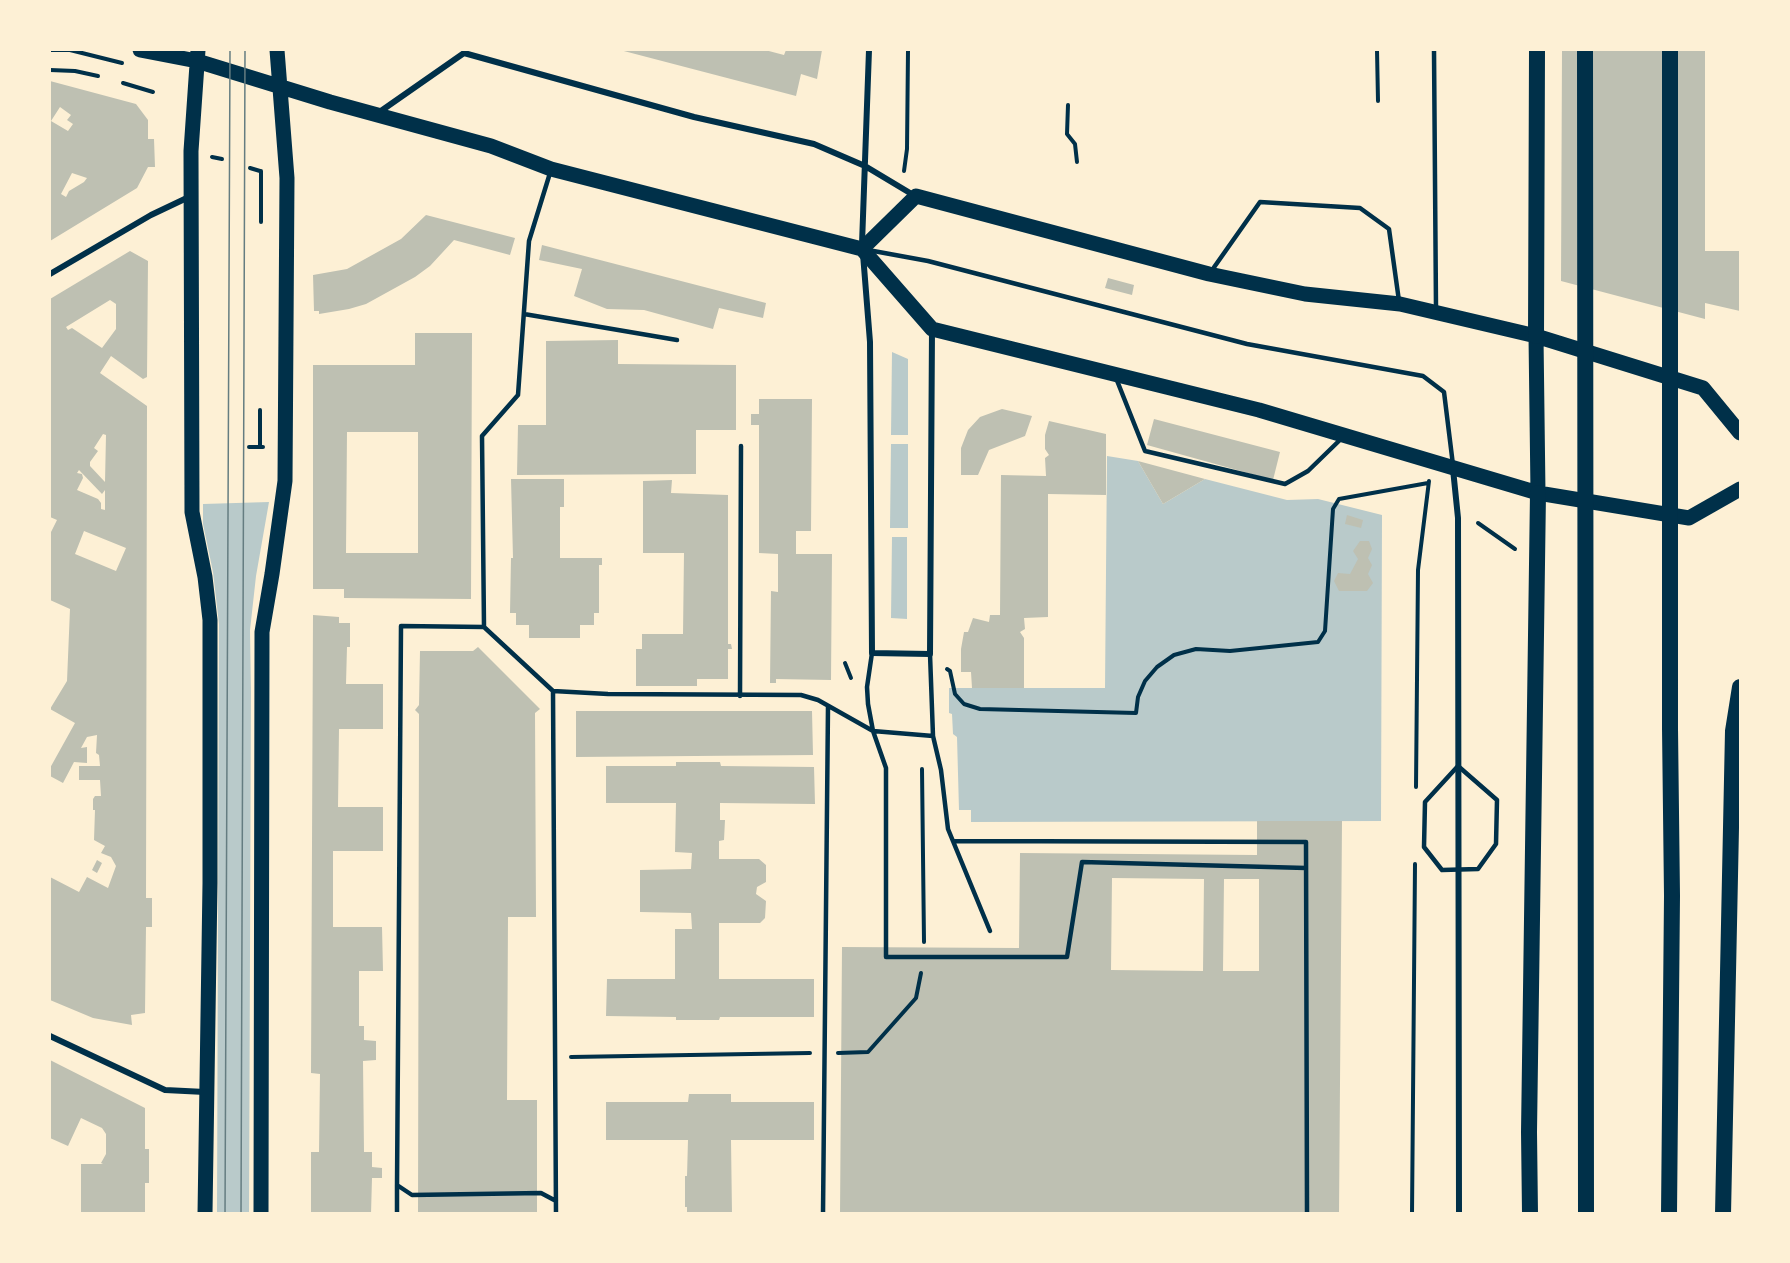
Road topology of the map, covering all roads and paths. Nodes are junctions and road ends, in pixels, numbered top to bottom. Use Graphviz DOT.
graph roads {
  1 [pos="50,50"];
  2 [pos="140,50"];
  3 [pos="277,50"];
  4 [pos="869,50"];
  5 [pos="908,50"];
  6 [pos="1377,50"];
  7 [pos="1434,50"];
  8 [pos="1537,50"];
  9 [pos="1585,50"];
  10 [pos="1670,50"];
  11 [pos="156,53"];
  12 [pos="197,55"];
  13 [pos="50,70"];
  14 [pos="98,76"];
  15 [pos="123,83"];
  16 [pos="280,87"];
  17 [pos="153,92"];
  18 [pos="1378,101"];
  19 [pos="1068,105"];
  20 [pos="377,114"];
  21 [pos="908,149"];
  22 [pos="1077,162"];
  23 [pos="865,166"];
  24 [pos="249,168"];
  25 [pos="551,169"];
  26 [pos="261,171"];
  27 [pos="270,173"];
  28 [pos="191,196"];
  29 [pos="916,196"];
  30 [pos="261,222"];
  31 [pos="862,249"];
  32 [pos="50,274"];
  33 [pos="1209,274"];
  34 [pos="1400,304"];
  35 [pos="1436,312"];
  36 [pos="524,314"];
  37 [pos="932,329"];
  38 [pos="1536,336"];
  39 [pos="676,340"];
  40 [pos="1114,373"];
  41 [pos="261,410"];
  42 [pos="1740,433"];
  43 [pos="1344,436"];
  44 [pos="741,446"];
  45 [pos="249,447"];
  46 [pos="260,447"];
  47 [pos="269,447"];
  48 [pos="1453,469"];
  49 [pos="1740,489"];
  50 [pos="1538,493"];
  51 [pos="1478,523"];
  52 [pos="1515,549"];
  53 [pos="484,627"];
  54 [pos="872,653"];
  55 [pos="930,654"];
  56 [pos="950,671"];
  57 [pos="1740,687"];
  58 [pos="553,691"];
  59 [pos="740,696"];
  60 [pos="828,706"];
  61 [pos="873,731"];
  62 [pos="933,736"];
  63 [pos="1458,766"];
  64 [pos="1416,793"];
  65 [pos="953,841"];
  66 [pos="1415,863"];
  67 [pos="1306,868"];
  68 [pos="1458,870"];
  69 [pos="990,931"];
  70 [pos="50,1036"];
  71 [pos="206,1092"];
  72 [pos="397,1185"];
  73 [pos="556,1201"];
  74 [pos="205,1214"];
  75 [pos="261,1214"];
  76 [pos="397,1214"];
  77 [pos="556,1214"];
  78 [pos="824,1214"];
  79 [pos="1307,1214"];
  80 [pos="1412,1214"];
  81 [pos="1459,1214"];
  82 [pos="1530,1214"];
  83 [pos="1586,1214"];
  84 [pos="1670,1214"];
  85 [pos="1723,1214"];
  1 -- 11 [label="path"];
  2 -- 11 [label="main road"];
  3 -- 16 [label="main road"];
  4 -- 23 [label="street"];
  5 -- 21 [label="path"];
  6 -- 18 [label="path"];
  7 -- 35 [label="lane"];
  8 -- 38 [label="highway"];
  9 -- 83 [label="highway"];
  10 -- 84 [label="highway"];
  11 -- 12 [label="main road"];
  12 -- 16 [label="main road"];
  12 -- 28 [label="main road"];
  13 -- 14 [label="path"];
  15 -- 17 [label="path"];
  16 -- 20 [label="main road"];
  16 -- 75 [label="main road"];
  19 -- 22 [label="path"];
  20 -- 23 [label="street"];
  20 -- 25 [label="main road"];
  23 -- 29 [label="street"];
  23 -- 31 [label="street"];
  24 -- 26 [label="path"];
  25 -- 31 [label="main road"];
  25 -- 36 [label="lane"];
  26 -- 27 [label="path"];
  26 -- 30 [label="path"];
  28 -- 32 [label="street"];
  28 -- 71 [label="main road"];
  29 -- 31 [label="main road"];
  29 -- 33 [label="main road"];
  31 -- 37 [label="main road"];
  31 -- 48 [label="lane"];
  31 -- 54 [label="street"];
  33 -- 34 [label="main road"];
  33 -- 34 [label="lane"];
  34 -- 35 [label="main road"];
  35 -- 38 [label="main road"];
  36 -- 39 [label="lane"];
  36 -- 53 [label="lane"];
  37 -- 40 [label="main road"];
  37 -- 55 [label="street"];
  38 -- 42 [label="main road"];
  38 -- 50 [label="main road"];
  40 -- 43 [label="main road"];
  40 -- 43 [label="lane"];
  41 -- 46 [label="path"];
  43 -- 48 [label="main road"];
  44 -- 59 [label="lane"];
  45 -- 46 [label="path"];
  46 -- 47 [label="path"];
  48 -- 50 [label="main road"];
  48 -- 63 [label="street"];
  49 -- 50 [label="main road"];
  50 -- 82 [label="highway"];
  51 -- 52 [label="path"];
  53 -- 58 [label="lane"];
  53 -- 72 [label="lane"];
  54 -- 55 [label="street"];
  54 -- 61 [label="lane"];
  55 -- 62 [label="lane"];
  56 -- 64 [label="path"];
  57 -- 85 [label="highway"];
  58 -- 59 [label="lane"];
  58 -- 73 [label="lane"];
  59 -- 60 [label="lane"];
  60 -- 61 [label="lane"];
  60 -- 78 [label="lane"];
  61 -- 62 [label="lane"];
  61 -- 67 [label="lane"];
  62 -- 65 [label="lane"];
  63 -- 68 [label="street"];
  63 -- 68 [label="lane"];
  63 -- 68 [label="lane"];
  65 -- 67 [label="lane"];
  65 -- 69 [label="lane"];
  66 -- 80 [label="path"];
  67 -- 79 [label="lane"];
  68 -- 81 [label="street"];
  70 -- 71 [label="street"];
  71 -- 74 [label="main road"];
  72 -- 73 [label="lane"];
  72 -- 76 [label="lane"];
  73 -- 77 [label="lane"];
}
